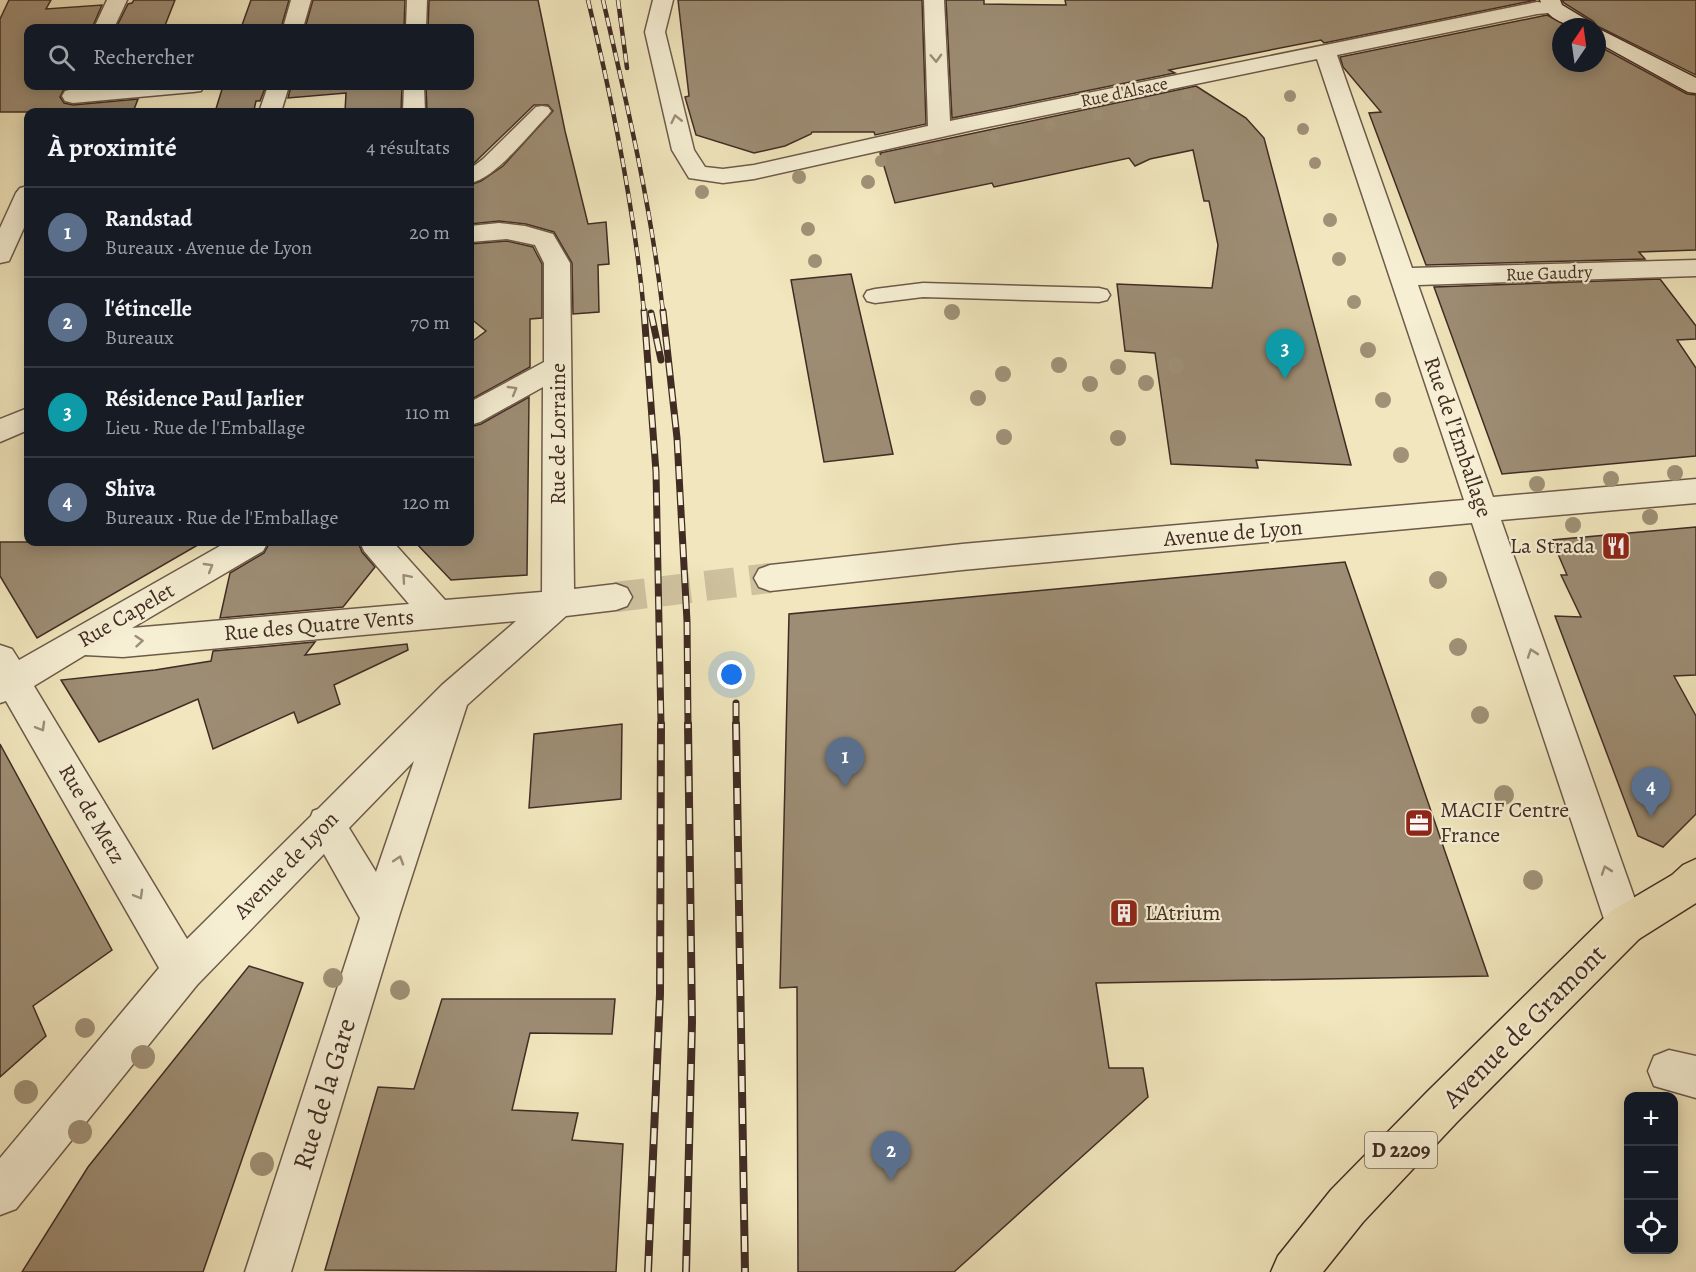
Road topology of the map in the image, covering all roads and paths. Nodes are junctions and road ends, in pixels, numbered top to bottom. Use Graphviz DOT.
graph roads {
  1 [pos="117,0"];
  2 [pos="301,0"];
  3 [pos="417,0"];
  4 [pos="663,0"];
  5 [pos="934,0"];
  6 [pos="1551,4"];
  7 [pos="1572,18"];
  8 [pos="106,24"];
  9 [pos="294,24"];
  10 [pos="416,24"];
  11 [pos="1606,39"];
  12 [pos="1324,51"];
  13 [pos="1696,87"];
  14 [pos="153,90"];
  15 [pos="277,90"];
  16 [pos="414,90"];
  17 [pos="72,98"];
  18 [pos="271,108"];
  19 [pos="414,108"];
  20 [pos="542,111"];
  21 [pos="939,131"];
  22 [pos="474,174"];
  23 [pos="24,202"];
  24 [pos="474,233"];
  25 [pos="0,255"];
  26 [pos="1696,268"];
  27 [pos="1402,277"];
  28 [pos="875,296"];
  29 [pos="1099,296"];
  30 [pos="558,366"];
  31 [pos="474,413"];
  32 [pos="24,420"];
  33 [pos="0,431"];
  34 [pos="1696,490"];
  35 [pos="1484,510"];
  36 [pos="245,546"];
  37 [pos="378,546"];
  38 [pos="770,578"];
  39 [pos="616,597"];
  40 [pos="558,604"];
  41 [pos="438,615"];
  42 [pos="81,641"];
  43 [pos="4,676"];
  44 [pos="453,696"];
  45 [pos="326,823"];
  46 [pos="1696,878"];
  47 [pos="380,916"];
  48 [pos="1625,925"];
  49 [pos="183,971"];
  50 [pos="0,1193"];
  51 [pos="268,1272"];
  52 [pos="1294,1272"];
  1 -- 8 [label="street"];
  2 -- 9 [label="street"];
  3 -- 10 [label="street"];
  21 -- 4 [label="street, Rue d'Alsace, one-way"];
  5 -- 21 [label="street, one-way"];
  6 -- 7 [label="street"];
  6 -- 12 [label="street, Rue d'Alsace"];
  11 -- 13 [label="street"];
  12 -- 21 [label="street, Rue d'Alsace"];
  12 -- 27 [label="street, Rue de l'Emballage"];
  14 -- 17 [label="street"];
  15 -- 18 [label="street"];
  16 -- 19 [label="street"];
  20 -- 22 [label="lane"];
  23 -- 25 [label="street"];
  24 -- 30 [label="street, Rue de Lorraine"];
  26 -- 27 [label="street, Rue Gaudry"];
  27 -- 35 [label="street, Rue de l'Emballage"];
  28 -- 29 [label="lane"];
  31 -- 30 [label="street, one-way"];
  30 -- 40 [label="street, Rue de Lorraine"];
  32 -- 33 [label="street"];
  34 -- 35 [label="street, Avenue de Lyon"];
  35 -- 38 [label="street, Avenue de Lyon"];
  48 -- 35 [label="street, Rue de l'Emballage, one-way"];
  42 -- 36 [label="street, Rue Capelet, one-way"];
  41 -- 37 [label="street, one-way"];
  39 -- 40 [label="street"];
  40 -- 41 [label="street, Rue des Quatre Vents"];
  40 -- 44 [label="street, Avenue de Lyon"];
  42 -- 41 [label="street, Rue des Quatre Vents, one-way"];
  42 -- 43 [label="street, Rue Capelet"];
  43 -- 49 [label="street, Rue de Metz, one-way"];
  44 -- 45 [label="street, Avenue de Lyon"];
  47 -- 44 [label="street, Rue de la Gare, one-way"];
  45 -- 47 [label="street"];
  45 -- 49 [label="street, Avenue de Lyon"];
  46 -- 48 [label="main road, Avenue de Gramont / D 2209"];
  47 -- 51 [label="street, Rue de la Gare"];
  48 -- 52 [label="main road, Avenue de Gramont / D 2209"];
  49 -- 50 [label="street, Avenue de Lyon"];
}
